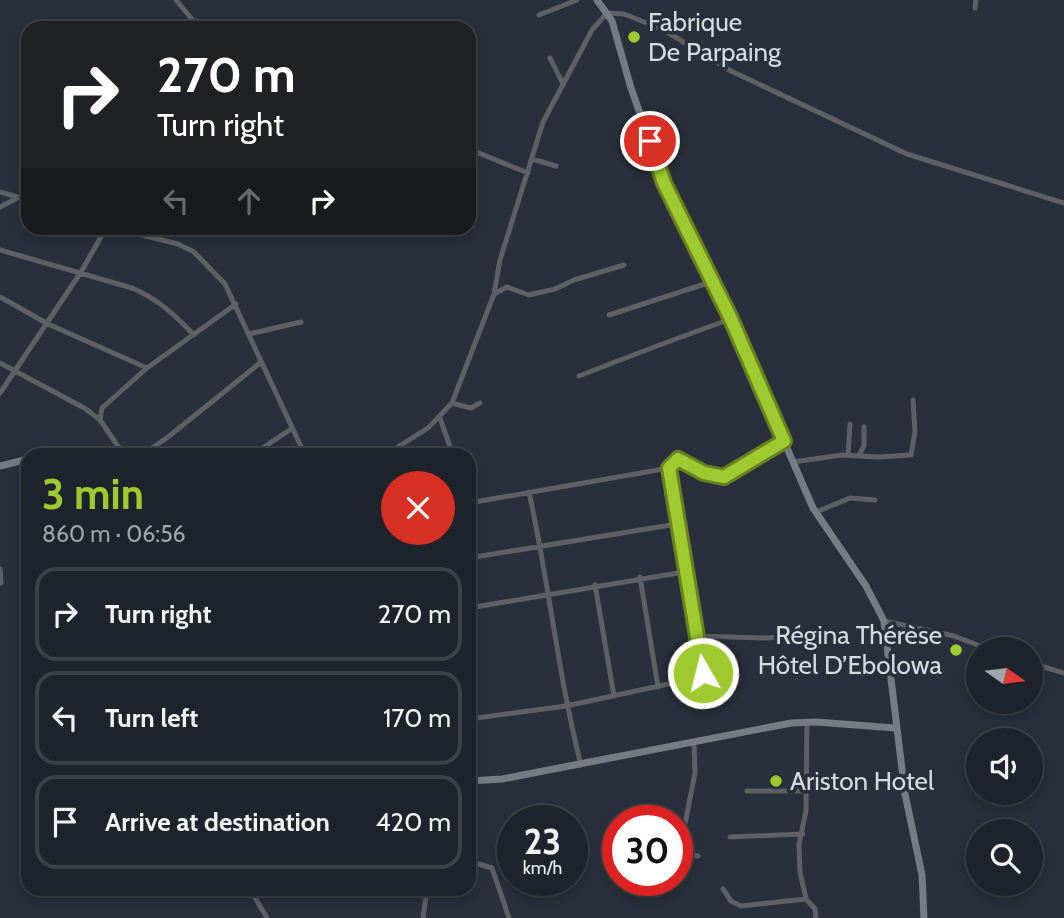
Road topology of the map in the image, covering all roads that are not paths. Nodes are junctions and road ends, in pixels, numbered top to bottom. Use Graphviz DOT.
graph roads {
  1 [pos="176,0"];
  2 [pos="577,0"];
  3 [pos="597,0"];
  4 [pos="976,0"];
  5 [pos="975,8"];
  6 [pos="607,13"];
  7 [pos="539,15"];
  8 [pos="194,21"];
  9 [pos="550,58"];
  10 [pos="563,84"];
  11 [pos="476,152"];
  12 [pos="532,159"];
  13 [pos="556,166"];
  14 [pos="528,173"];
  15 [pos="0,192"];
  16 [pos="19,197"];
  17 [pos="1064,203"];
  18 [pos="0,207"];
  19 [pos="102,235"];
  20 [pos="142,235"];
  21 [pos="0,250"];
  22 [pos="624,265"];
  23 [pos="81,272"];
  24 [pos="711,282"];
  25 [pos="494,294"];
  26 [pos="0,297"];
  27 [pos="236,304"];
  28 [pos="609,315"];
  29 [pos="731,319"];
  30 [pos="301,322"];
  31 [pos="48,324"];
  32 [pos="248,334"];
  33 [pos="194,335"];
  34 [pos="0,363"];
  35 [pos="260,363"];
  36 [pos="147,368"];
  37 [pos="13,372"];
  38 [pos="579,376"];
  39 [pos="0,393"];
  40 [pos="913,400"];
  41 [pos="452,403"];
  42 [pos="480,403"];
  43 [pos="102,408"];
  44 [pos="89,411"];
  45 [pos="440,418"];
  46 [pos="100,420"];
  47 [pos="850,424"];
  48 [pos="864,428"];
  49 [pos="291,429"];
  50 [pos="784,441"];
  51 [pos="119,448"];
  52 [pos="152,448"];
  53 [pos="262,448"];
  54 [pos="301,448"];
  55 [pos="395,448"];
  56 [pos="451,448"];
  57 [pos="848,455"];
  58 [pos="859,455"];
  59 [pos="21,461"];
  60 [pos="793,462"];
  61 [pos="0,466"];
  62 [pos="669,468"];
  63 [pos="529,492"];
  64 [pos="875,500"];
  65 [pos="476,502"];
  66 [pos="816,512"];
  67 [pos="677,524"];
  68 [pos="541,547"];
  69 [pos="476,557"];
  70 [pos="0,569"];
  71 [pos="684,572"];
  72 [pos="640,577"];
  73 [pos="1,583"];
  74 [pos="595,585"];
  75 [pos="549,593"];
  76 [pos="476,607"];
  77 [pos="884,621"];
  78 [pos="698,636"];
  79 [pos="839,640"];
  80 [pos="966,641"];
  81 [pos="1043,667"];
  82 [pos="1064,673"];
  83 [pos="658,687"];
  84 [pos="614,696"];
  85 [pos="566,706"];
  86 [pos="476,718"];
  87 [pos="807,722"];
  88 [pos="895,728"];
  89 [pos="694,744"];
  90 [pos="581,765"];
  91 [pos="476,780"];
  92 [pos="747,791"];
  93 [pos="807,791"];
  94 [pos="803,834"];
  95 [pos="730,837"];
  96 [pos="698,856"];
  97 [pos="476,863"];
  98 [pos="723,889"];
  99 [pos="254,896"];
  100 [pos="426,896"];
  101 [pos="806,899"];
  102 [pos="267,918"];
  103 [pos="424,918"];
  104 [pos="509,918"];
  105 [pos="816,918"];
  106 [pos="924,918"];
  1 -- 8 [label="street"];
  2 -- 7 [label="street"];
  3 -- 6 [label="main road"];
  4 -- 5 [label="street"];
  6 -- 10 [label="street"];
  6 -- 17 [label="street"];
  6 -- 24 [label="main road"];
  9 -- 10 [label="street"];
  10 -- 12 [label="street"];
  11 -- 14 [label="street"];
  12 -- 13 [label="street"];
  12 -- 14 [label="street"];
  14 -- 25 [label="street"];
  15 -- 16 [label="street"];
  16 -- 18 [label="street"];
  19 -- 23 [label="street"];
  20 -- 27 [label="street"];
  21 -- 23 [label="street"];
  22 -- 25 [label="street"];
  23 -- 31 [label="street"];
  23 -- 33 [label="street"];
  24 -- 28 [label="street"];
  24 -- 29 [label="main road"];
  25 -- 41 [label="street"];
  26 -- 31 [label="street"];
  27 -- 32 [label="street"];
  27 -- 33 [label="street"];
  29 -- 38 [label="street"];
  29 -- 50 [label="main road"];
  30 -- 32 [label="street"];
  31 -- 36 [label="street"];
  31 -- 37 [label="street"];
  32 -- 35 [label="street"];
  33 -- 36 [label="street"];
  34 -- 37 [label="street"];
  35 -- 49 [label="street"];
  35 -- 52 [label="street"];
  36 -- 43 [label="street"];
  37 -- 39 [label="street"];
  37 -- 44 [label="street"];
  40 -- 58 [label="street"];
  41 -- 42 [label="street"];
  41 -- 45 [label="street"];
  43 -- 44 [label="street"];
  43 -- 46 [label="street"];
  44 -- 46 [label="street"];
  45 -- 55 [label="street"];
  45 -- 56 [label="street"];
  46 -- 51 [label="street"];
  47 -- 57 [label="street"];
  48 -- 58 [label="street"];
  49 -- 53 [label="street"];
  49 -- 54 [label="street"];
  50 -- 60 [label="main road"];
  50 -- 62 [label="street"];
  57 -- 58 [label="street"];
  57 -- 60 [label="street"];
  59 -- 61 [label="main road"];
  60 -- 66 [label="main road"];
  62 -- 63 [label="street"];
  62 -- 67 [label="street"];
  63 -- 65 [label="street"];
  63 -- 68 [label="street"];
  64 -- 66 [label="street"];
  66 -- 77 [label="main road"];
  67 -- 68 [label="street"];
  67 -- 71 [label="street"];
  68 -- 69 [label="street"];
  68 -- 75 [label="street"];
  70 -- 73 [label="street"];
  71 -- 72 [label="street"];
  71 -- 78 [label="street"];
  72 -- 74 [label="street"];
  72 -- 83 [label="street"];
  74 -- 75 [label="street"];
  74 -- 84 [label="street"];
  75 -- 76 [label="street"];
  75 -- 85 [label="street"];
  77 -- 80 [label="street"];
  77 -- 88 [label="main road"];
  78 -- 79 [label="street"];
  78 -- 83 [label="street"];
  81 -- 82 [label="street"];
  83 -- 84 [label="street"];
  84 -- 85 [label="street"];
  85 -- 86 [label="street"];
  85 -- 90 [label="street"];
  87 -- 88 [label="main road"];
  87 -- 89 [label="main road"];
  87 -- 93 [label="street"];
  88 -- 106 [label="main road"];
  89 -- 90 [label="main road"];
  89 -- 96 [label="street"];
  90 -- 91 [label="main road"];
  92 -- 93 [label="street"];
  93 -- 94 [label="street"];
  94 -- 95 [label="street"];
  94 -- 101 [label="street"];
  97 -- 104 [label="street"];
  98 -- 101 [label="street"];
  99 -- 102 [label="street"];
  100 -- 103 [label="street"];
  101 -- 105 [label="street"];
}
